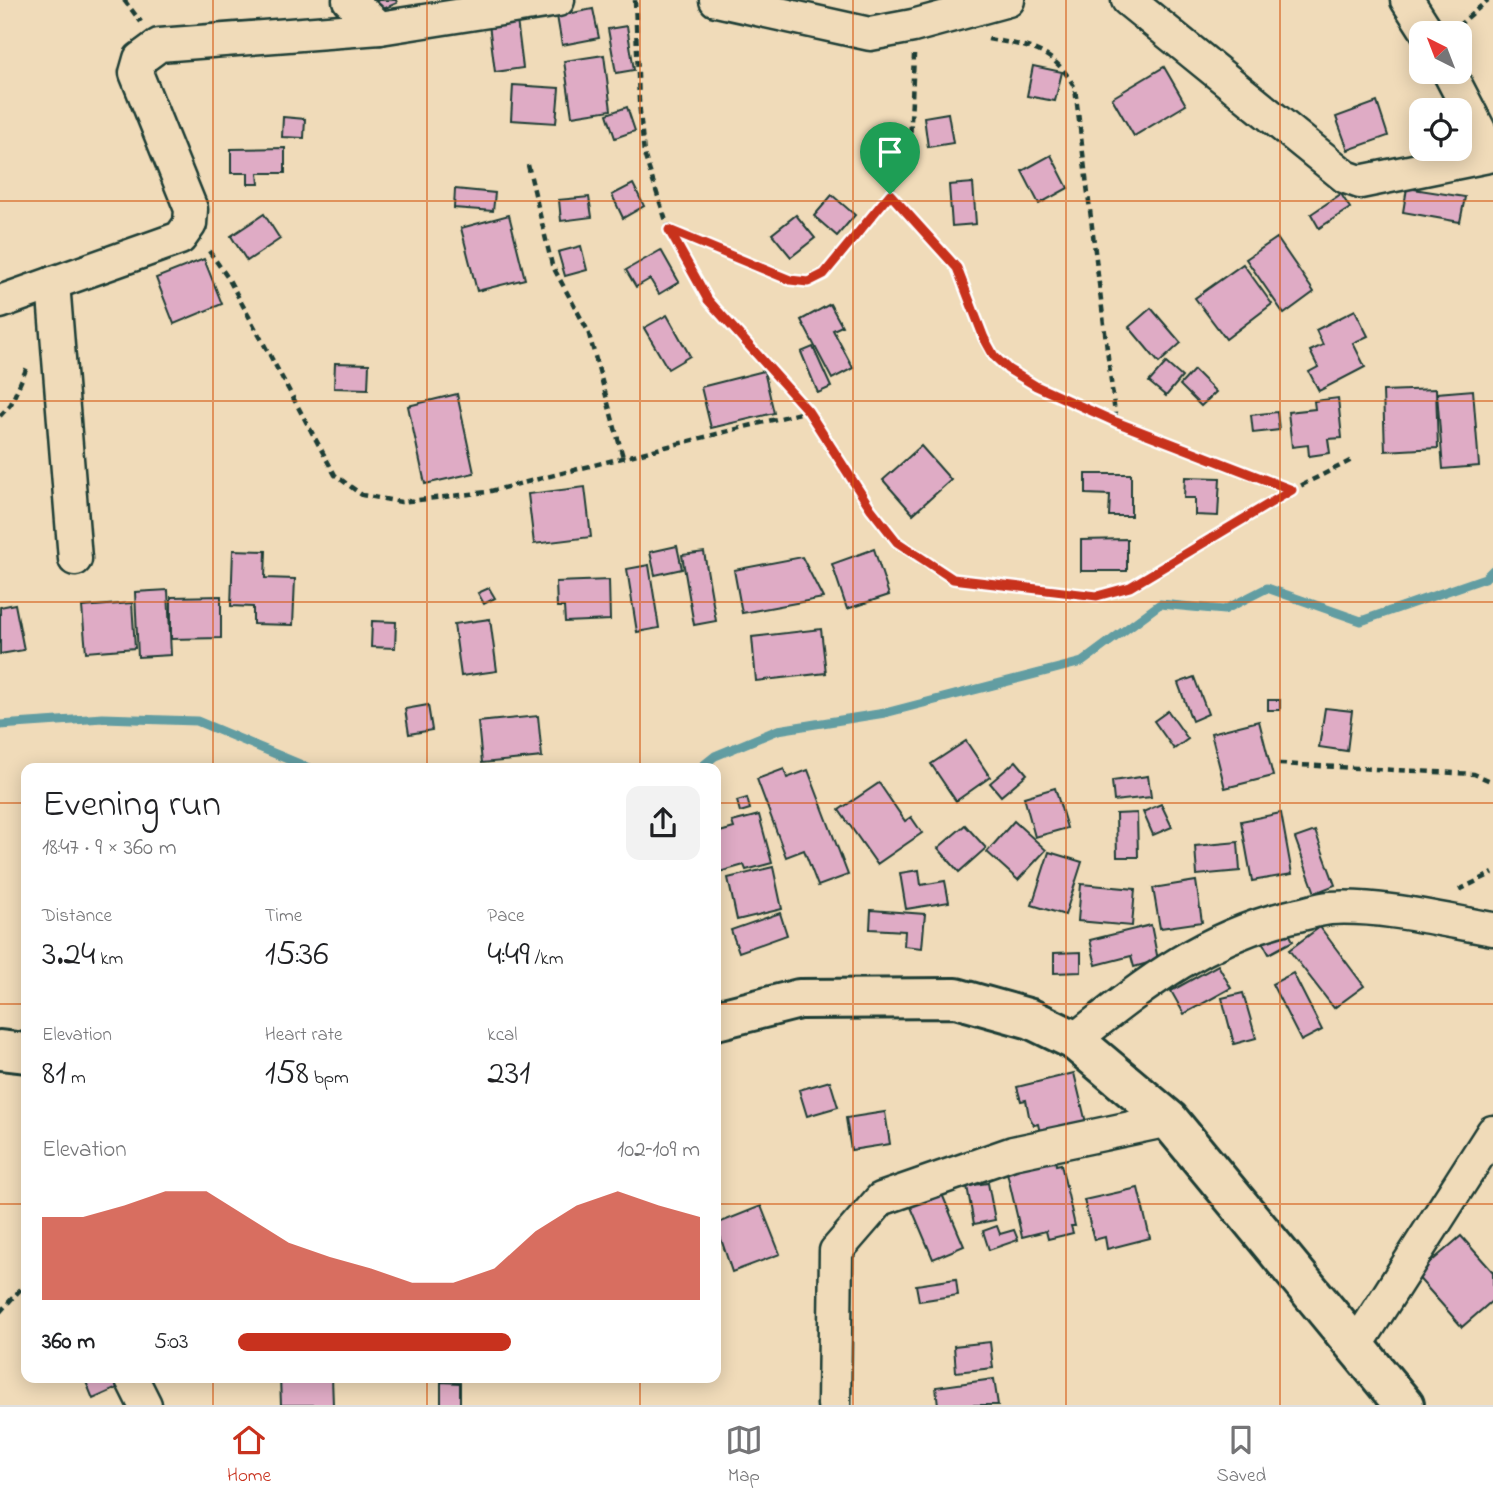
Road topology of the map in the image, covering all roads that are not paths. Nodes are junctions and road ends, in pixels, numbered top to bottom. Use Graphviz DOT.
graph roads {
  1 [pos="349,0"];
  2 [pos="558,0"];
  3 [pos="716,0"];
  4 [pos="1008,0"];
  5 [pos="1128,0"];
  6 [pos="1407,0"];
  7 [pos="1420,21"];
  8 [pos="380,28"];
  9 [pos="1455,84"];
  10 [pos="1492,155"];
  11 [pos="53,283"];
  12 [pos="0,302"];
  13 [pos="75,559"];
  14 [pos="1493,929"];
  15 [pos="721,1019"];
  16 [pos="1074,1040"];
  17 [pos="0,1050"];
  18 [pos="21,1052"];
  19 [pos="1169,1120"];
  20 [pos="1493,1132"];
  21 [pos="1356,1346"];
  22 [pos="134,1383"];
  23 [pos="145,1405"];
  24 [pos="834,1405"];
  25 [pos="1405,1405"];
  1 -- 8 [label="street"];
  2 -- 8 [label="street"];
  3 -- 4 [label="street"];
  5 -- 10 [label="street"];
  6 -- 7 [label="street"];
  8 -- 11 [label="street"];
  9 -- 10 [label="street"];
  11 -- 12 [label="street"];
  11 -- 13 [label="street"];
  14 -- 16 [label="street"];
  15 -- 16 [label="street"];
  16 -- 19 [label="street"];
  17 -- 18 [label="street"];
  19 -- 21 [label="street"];
  19 -- 24 [label="street"];
  20 -- 21 [label="street"];
  21 -- 25 [label="street"];
  22 -- 23 [label="street"];
}
